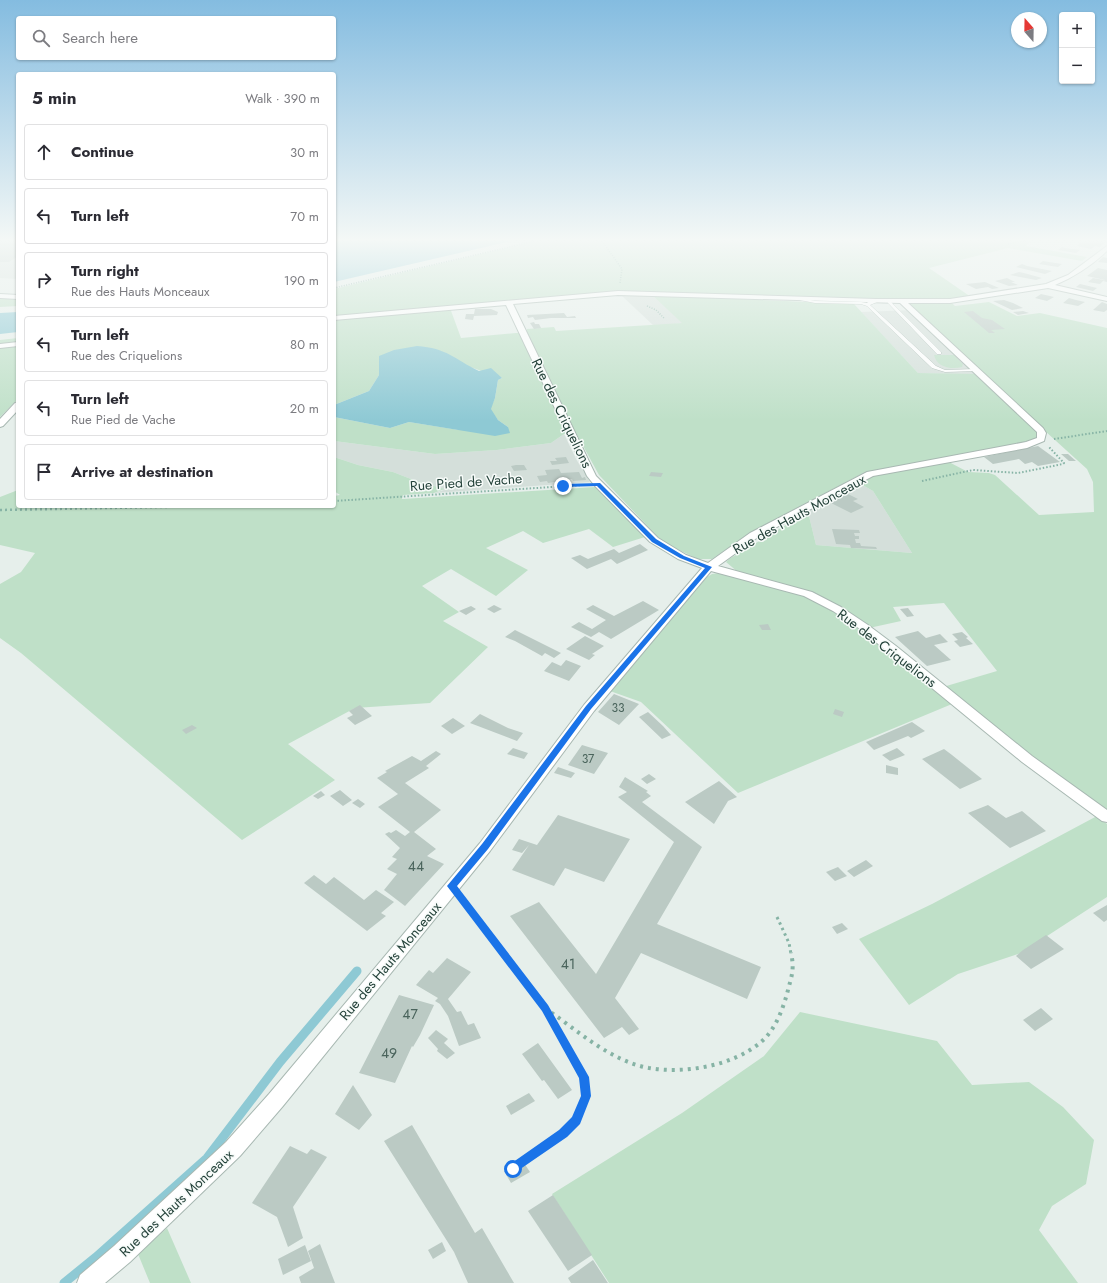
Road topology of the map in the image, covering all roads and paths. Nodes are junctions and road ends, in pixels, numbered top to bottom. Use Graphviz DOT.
graph roads {
  1 [pos="540,301"];
  2 [pos="810,301"];
  3 [pos="871,301"];
  4 [pos="876,301"];
  5 [pos="957,301"];
  6 [pos="889,302"];
  7 [pos="903,302"];
  8 [pos="509,304"];
  9 [pos="868,305"];
  10 [pos="336,318"];
  11 [pos="16,344"];
  12 [pos="0,346"];
  13 [pos="939,354"];
  14 [pos="976,370"];
  15 [pos="16,407"];
  16 [pos="0,424"];
  17 [pos="1107,431"];
  18 [pos="1041,439"];
  19 [pos="922,481"];
  20 [pos="598,484"];
  21 [pos="336,501"];
  22 [pos="108,508"];
  23 [pos="0,510"];
  24 [pos="709,567"];
  25 [pos="1107,817"];
  26 [pos="452,886"];
  27 [pos="777,917"];
  28 [pos="545,1008"];
  29 [pos="513,1169"];
  30 [pos="88,1283"];
  1 -- 8 [label="street"];
  2 -- 9 [label="lane"];
  3 -- 4 [label="street"];
  4 -- 6 [label="street"];
  4 -- 9 [label="lane"];
  5 -- 7 [label="street"];
  6 -- 7 [label="street"];
  6 -- 13 [label="lane"];
  7 -- 14 [label="street"];
  8 -- 10 [label="street"];
  8 -- 20 [label="street, Rue des Criquelions"];
  9 -- 14 [label="lane"];
  11 -- 12 [label="street"];
  14 -- 18 [label="street"];
  15 -- 16 [label="street"];
  17 -- 18 [label="path"];
  18 -- 19 [label="path"];
  18 -- 24 [label="street, Rue des Hauts Monceaux"];
  20 -- 21 [label="path, Rue Pied de Vache"];
  20 -- 24 [label="street, Rue des Criquelions"];
  22 -- 23 [label="path"];
  24 -- 25 [label="street, Rue des Criquelions"];
  24 -- 26 [label="street, Rue des Hauts Monceaux"];
  26 -- 28 [label="path"];
  26 -- 30 [label="street, Rue des Hauts Monceaux"];
  27 -- 28 [label="path"];
  28 -- 29 [label="path"];
}
